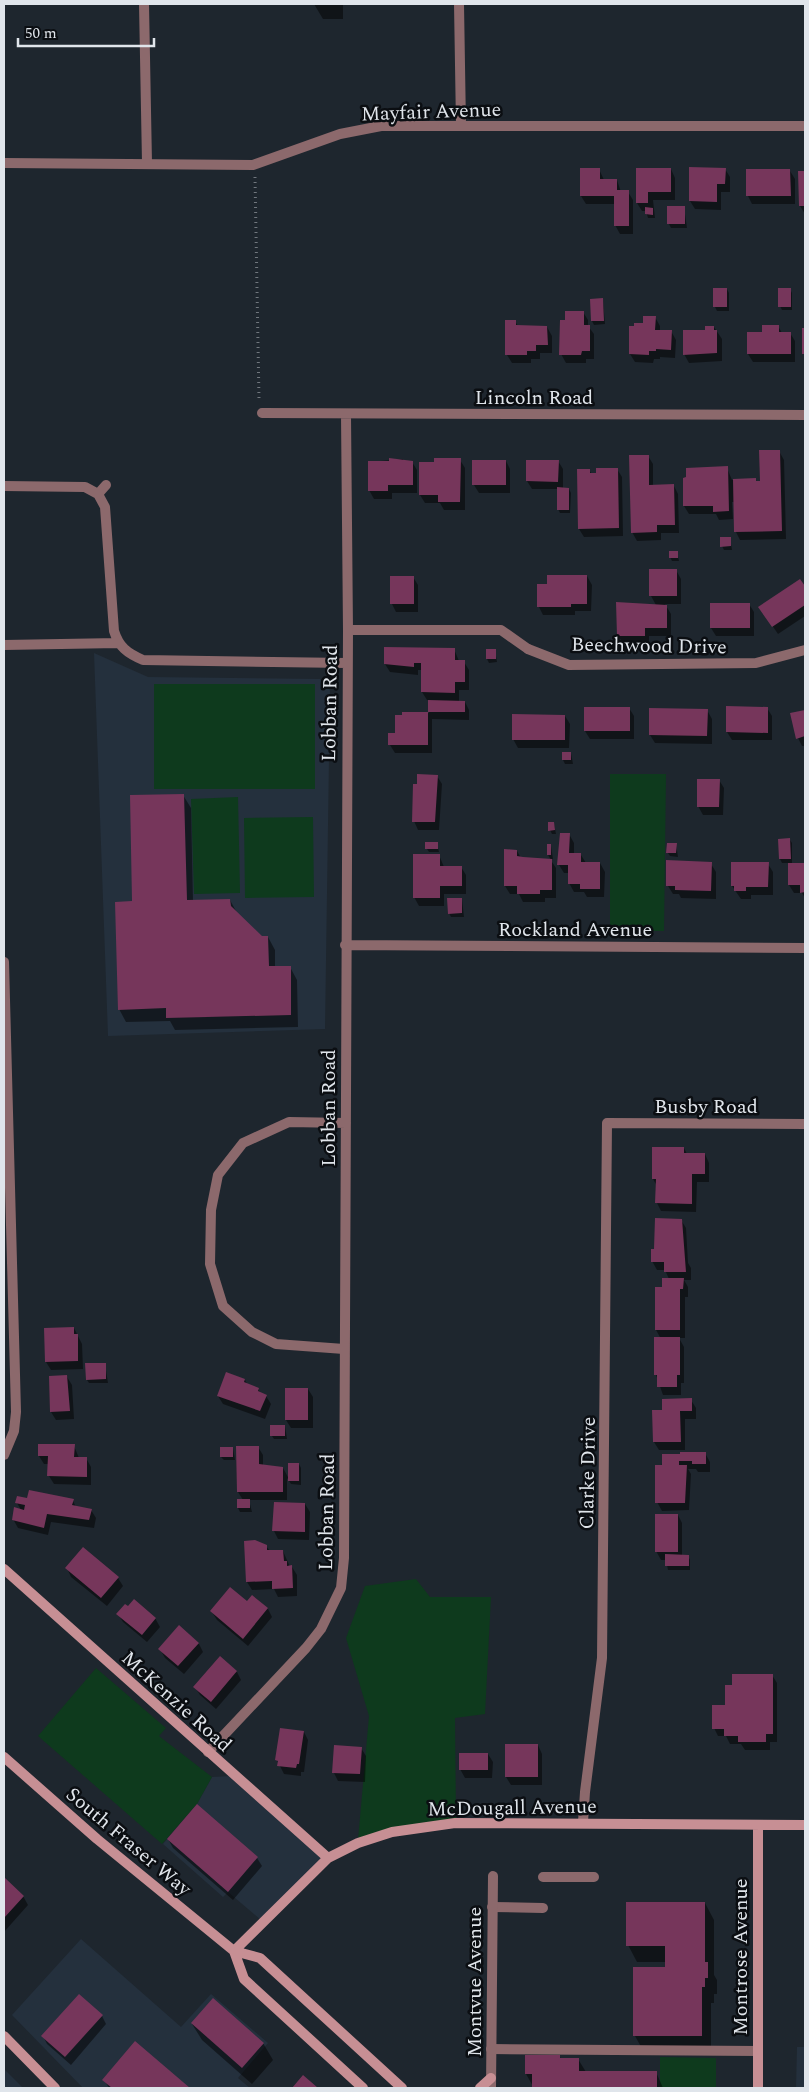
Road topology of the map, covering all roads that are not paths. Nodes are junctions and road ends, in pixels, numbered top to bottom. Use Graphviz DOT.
graph roads {
  1 [pos="144,4"];
  2 [pos="459,4"];
  3 [pos="461,126"];
  4 [pos="805,126"];
  5 [pos="4,163"];
  6 [pos="147,163"];
  7 [pos="262,413"];
  8 [pos="346,415"];
  9 [pos="805,415"];
  10 [pos="106,485"];
  11 [pos="4,486"];
  12 [pos="98,494"];
  13 [pos="348,630"];
  14 [pos="118,643"];
  15 [pos="4,645"];
  16 [pos="805,650"];
  17 [pos="347,663"];
  18 [pos="345,946"];
  19 [pos="805,948"];
  20 [pos="4,962"];
  21 [pos="346,1123"];
  22 [pos="608,1124"];
  23 [pos="805,1124"];
  24 [pos="344,1349"];
  25 [pos="4,1455"];
  26 [pos="4,1569"];
  27 [pos="208,1752"];
  28 [pos="4,1757"];
  29 [pos="584,1822"];
  30 [pos="758,1825"];
  31 [pos="805,1825"];
  32 [pos="328,1858"];
  33 [pos="493,1876"];
  34 [pos="543,1877"];
  35 [pos="594,1877"];
  36 [pos="492,1908"];
  37 [pos="543,1908"];
  38 [pos="234,1951"];
  39 [pos="4,2036"];
  40 [pos="491,2049"];
  41 [pos="758,2051"];
  42 [pos="491,2083"];
  43 [pos="55,2088"];
  44 [pos="363,2088"];
  45 [pos="402,2088"];
  46 [pos="480,2088"];
  47 [pos="758,2088"];
  1 -- 6 [label="street"];
  2 -- 3 [label="street"];
  3 -- 4 [label="street, Mayfair Avenue"];
  3 -- 6 [label="street, Mayfair Avenue"];
  5 -- 6 [label="street, Mayfair Avenue"];
  7 -- 8 [label="street, Lincoln Road"];
  8 -- 9 [label="street, Lincoln Road"];
  8 -- 13 [label="street, Lobban Road"];
  10 -- 12 [label="street"];
  11 -- 12 [label="street"];
  12 -- 14 [label="street"];
  13 -- 16 [label="street, Beechwood Drive"];
  13 -- 17 [label="street, Lobban Road"];
  14 -- 15 [label="street"];
  14 -- 17 [label="street"];
  17 -- 18 [label="street, Lobban Road"];
  18 -- 19 [label="street, Rockland Avenue"];
  18 -- 21 [label="street, Lobban Road"];
  20 -- 25 [label="street"];
  21 -- 24 [label="street, Lobban Road"];
  21 -- 24 [label="street"];
  22 -- 23 [label="street, Busby Road"];
  22 -- 29 [label="street, Clarke Drive"];
  24 -- 27 [label="street, Lobban Road"];
  26 -- 27 [label="street, McKenzie Road"];
  27 -- 32 [label="street, McKenzie Road"];
  28 -- 38 [label="street, South Fraser Way"];
  29 -- 30 [label="street, McDougall Avenue"];
  29 -- 32 [label="street, McDougall Avenue"];
  30 -- 31 [label="street, McDougall Avenue"];
  30 -- 41 [label="street, Montrose Avenue"];
  32 -- 38 [label="street, McDougall Avenue"];
  33 -- 36 [label="street, Montvue Avenue"];
  34 -- 35 [label="street"];
  36 -- 37 [label="street"];
  36 -- 40 [label="street, Montvue Avenue"];
  38 -- 44 [label="street"];
  38 -- 45 [label="street, South Fraser Way"];
  39 -- 43 [label="street"];
  40 -- 41 [label="street"];
  40 -- 42 [label="street, Montvue Avenue"];
  41 -- 47 [label="street, Montrose Avenue"];
  42 -- 46 [label="street"];
}
